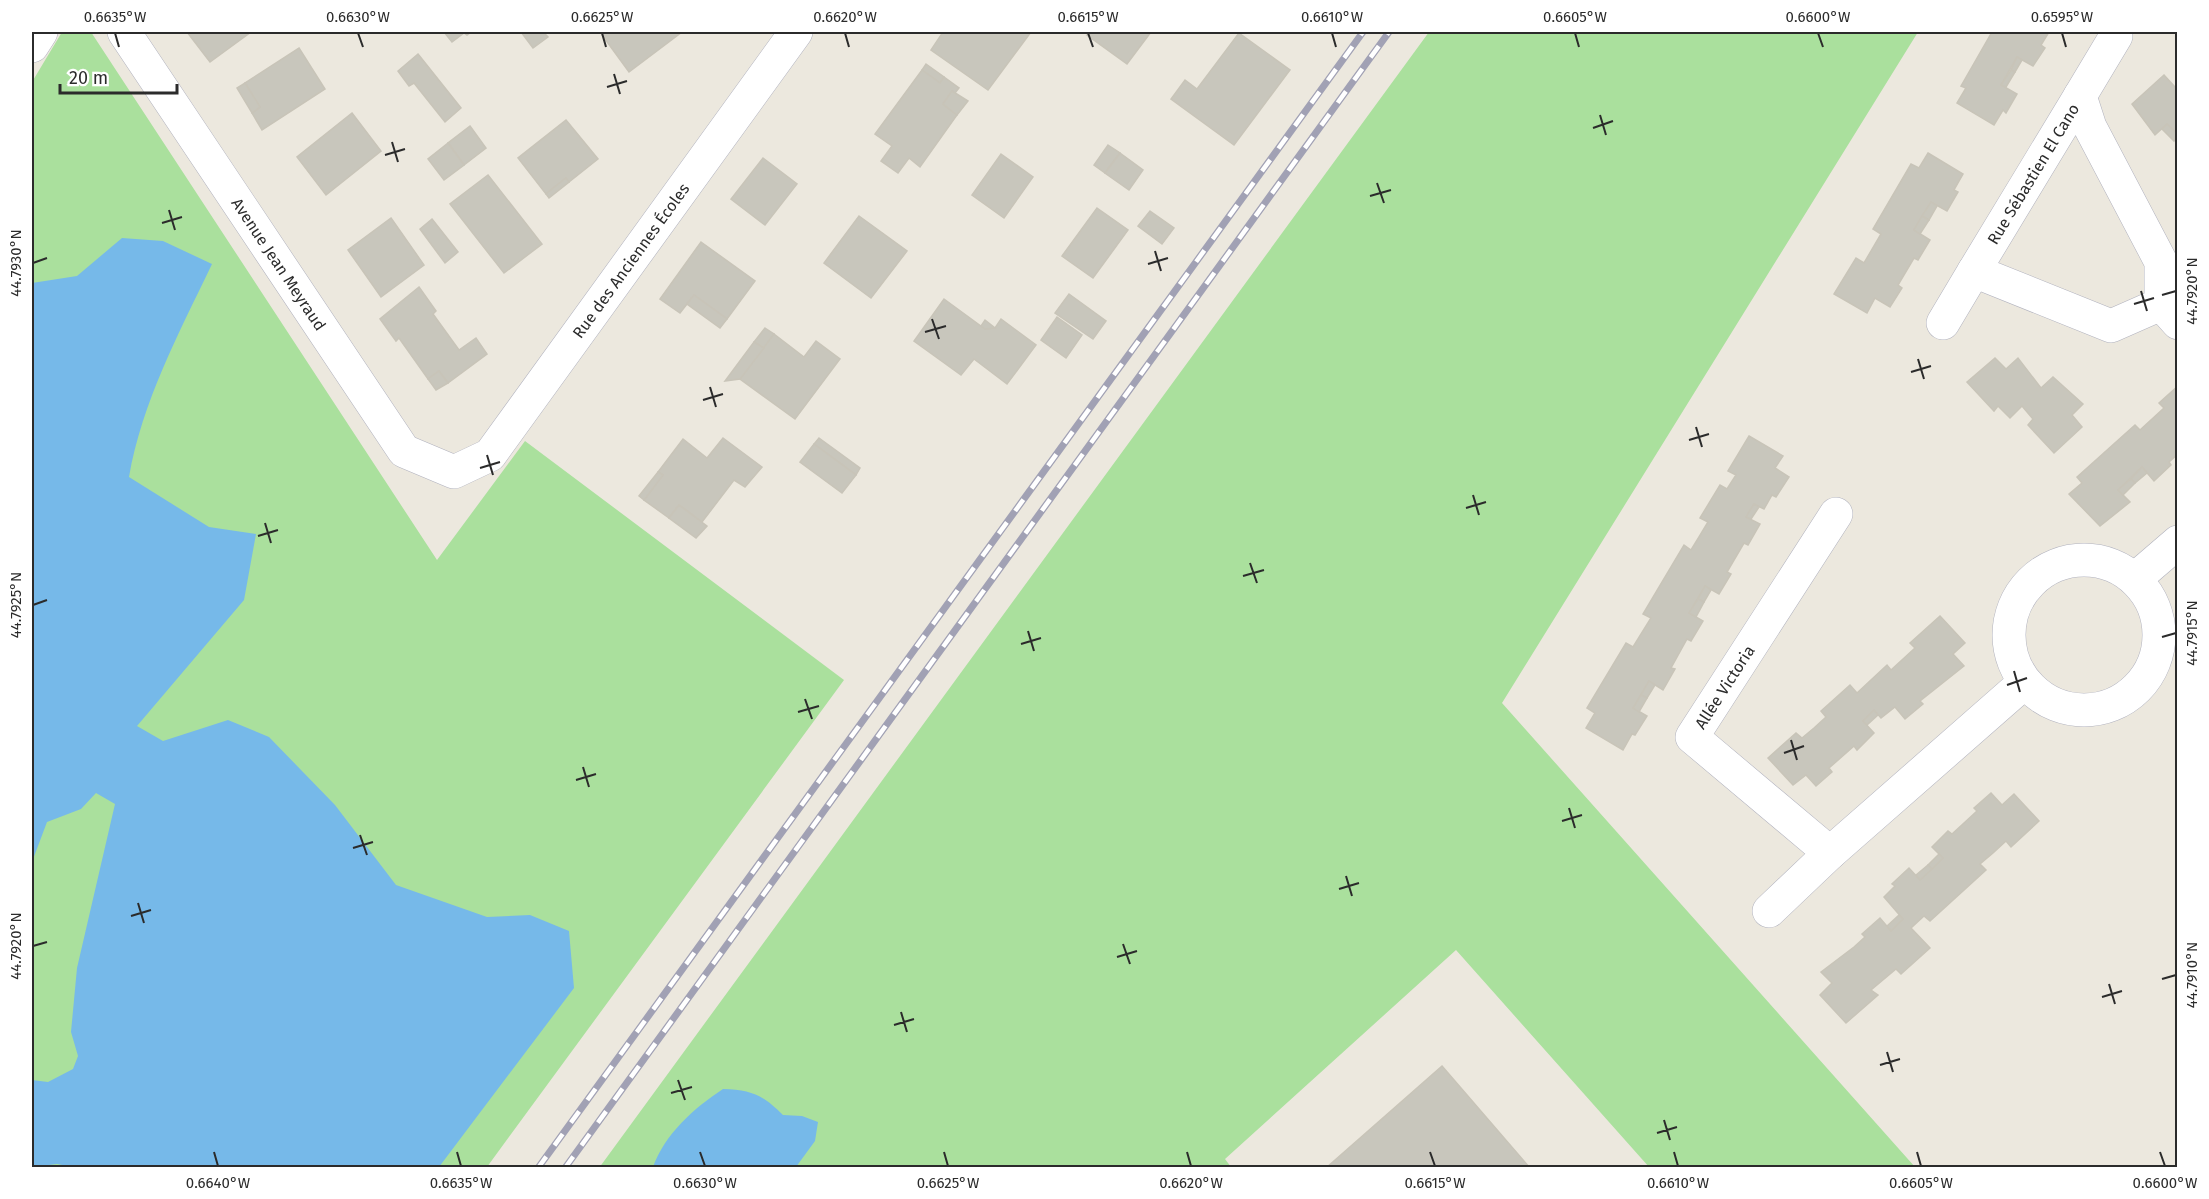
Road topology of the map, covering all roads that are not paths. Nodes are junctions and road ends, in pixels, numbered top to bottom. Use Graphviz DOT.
graph roads {
  1 [pos="41,32"];
  2 [pos="124,32"];
  3 [pos="796,32"];
  4 [pos="2116,36"];
  5 [pos="32,46"];
  6 [pos="2080,96"];
  7 [pos="1974,271"];
  8 [pos="2169,313"];
  9 [pos="1942,323"];
  10 [pos="454,472"];
  11 [pos="1836,514"];
  12 [pos="2178,542"];
  13 [pos="2135,579"];
  14 [pos="2025,682"];
  15 [pos="1830,854"];
  16 [pos="1769,911"];
  1 -- 5 [label="street"];
  2 -- 10 [label="street, Avenue Jean Meyraud"];
  3 -- 10 [label="street, Rue des Anciennes Écoles"];
  4 -- 6 [label="street"];
  6 -- 7 [label="street, Rue Sébastien El Cano"];
  6 -- 8 [label="street, Rue Sébastien El Cano"];
  7 -- 8 [label="street, Rue Sébastien El Cano"];
  7 -- 9 [label="street"];
  11 -- 15 [label="street, Allée Victoria"];
  12 -- 13 [label="street"];
  13 -- 14 [label="street"];
  13 -- 14 [label="street"];
  14 -- 15 [label="street"];
  15 -- 16 [label="street"];
}
